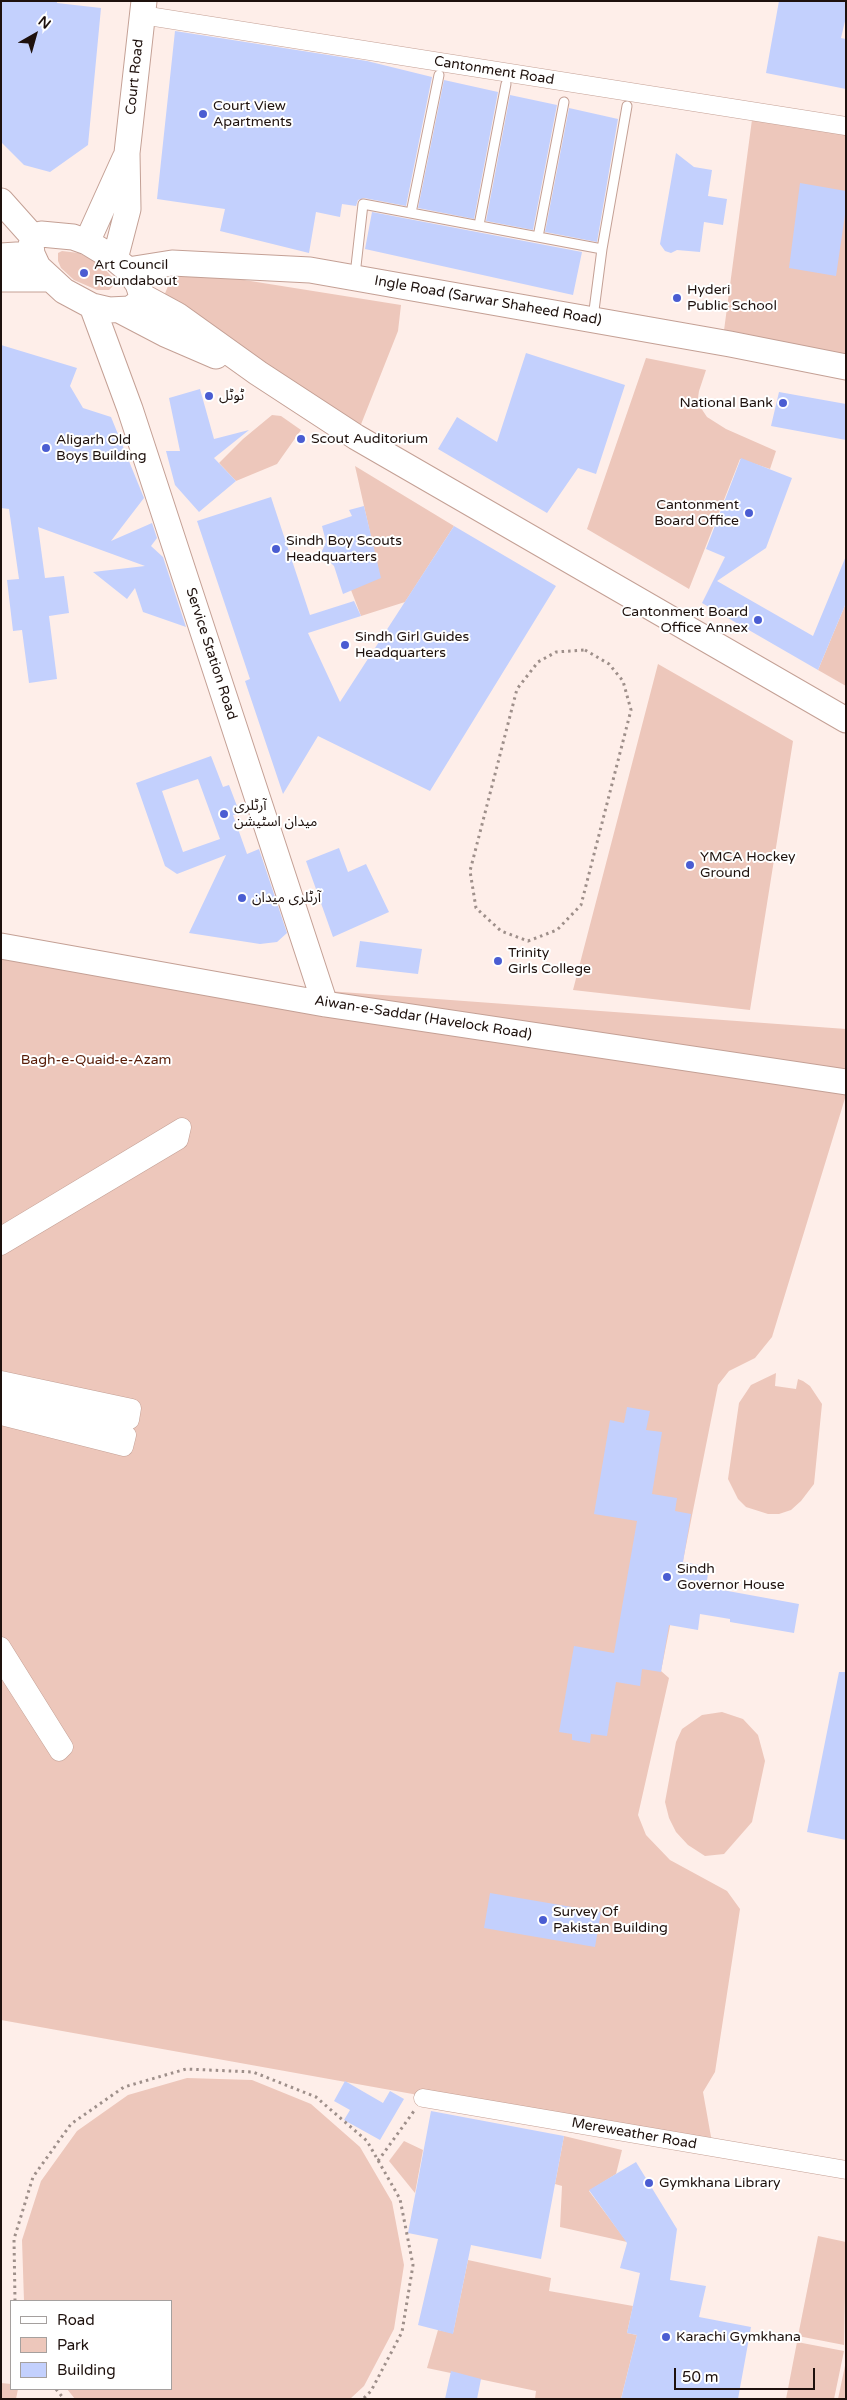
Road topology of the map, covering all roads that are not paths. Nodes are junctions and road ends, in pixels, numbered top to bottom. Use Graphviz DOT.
graph roads {
  1 [pos="143,8"];
  2 [pos="439,75"];
  3 [pos="506,84"];
  4 [pos="564,102"];
  5 [pos="627,106"];
  6 [pos="846,126"];
  7 [pos="127,154"];
  8 [pos="1,200"];
  9 [pos="411,213"];
  10 [pos="479,226"];
  11 [pos="538,237"];
  12 [pos="87,242"];
  13 [pos="33,246"];
  14 [pos="602,248"];
  15 [pos="1,256"];
  16 [pos="122,265"];
  17 [pos="355,278"];
  18 [pos="1,279"];
  19 [pos="49,279"];
  20 [pos="142,296"];
  21 [pos="92,306"];
  22 [pos="120,311"];
  23 [pos="593,320"];
  24 [pos="846,367"];
  25 [pos="258,373"];
  26 [pos="846,720"];
  27 [pos="1,946"];
  28 [pos="325,1004"];
  29 [pos="846,1082"];
  30 [pos="1,1236"];
  31 [pos="1,1246"];
  32 [pos="1,1380"];
  33 [pos="1,1391"];
  34 [pos="1,1406"];
  35 [pos="1,1416"];
  36 [pos="1,1646"];
  37 [pos="1,1661"];
  38 [pos="423,2098"];
  39 [pos="846,2170"];
  1 -- 6 [label="street, Cantonment Road"];
  1 -- 7 [label="main road, Court Road"];
  2 -- 9 [label="lane"];
  3 -- 10 [label="lane"];
  4 -- 11 [label="lane"];
  5 -- 14 [label="lane"];
  7 -- 12 [label="main road, Court Road"];
  7 -- 16 [label="main road, Court Road"];
  8 -- 13 [label="main road"];
  9 -- 10 [label="lane"];
  9 -- 17 [label="lane"];
  10 -- 11 [label="lane"];
  11 -- 14 [label="lane"];
  12 -- 13 [label="main road"];
  12 -- 16 [label="main road"];
  13 -- 15 [label="main road"];
  13 -- 19 [label="main road"];
  14 -- 23 [label="lane"];
  16 -- 17 [label="main road, Ingle Road (Sarwar Shaheed Road)"];
  16 -- 20 [label="main road"];
  17 -- 23 [label="main road, Ingle Road (Sarwar Shaheed Road)"];
  18 -- 19 [label="main road"];
  19 -- 21 [label="main road"];
  20 -- 22 [label="main road"];
  20 -- 25 [label="main road"];
  21 -- 22 [label="main road"];
  21 -- 28 [label="main road, Service Station Road"];
  22 -- 25 [label="main road"];
  23 -- 24 [label="main road, Ingle Road (Sarwar Shaheed Road)"];
  25 -- 26 [label="main road"];
  27 -- 28 [label="main road, Aiwan-e-Saddar (Havelock Road)"];
  28 -- 29 [label="main road, Aiwan-e-Saddar (Havelock Road)"];
  30 -- 31 [label="street"];
  32 -- 33 [label="street"];
  34 -- 35 [label="street"];
  36 -- 37 [label="street"];
  38 -- 39 [label="street, Mereweather Road"];
}
